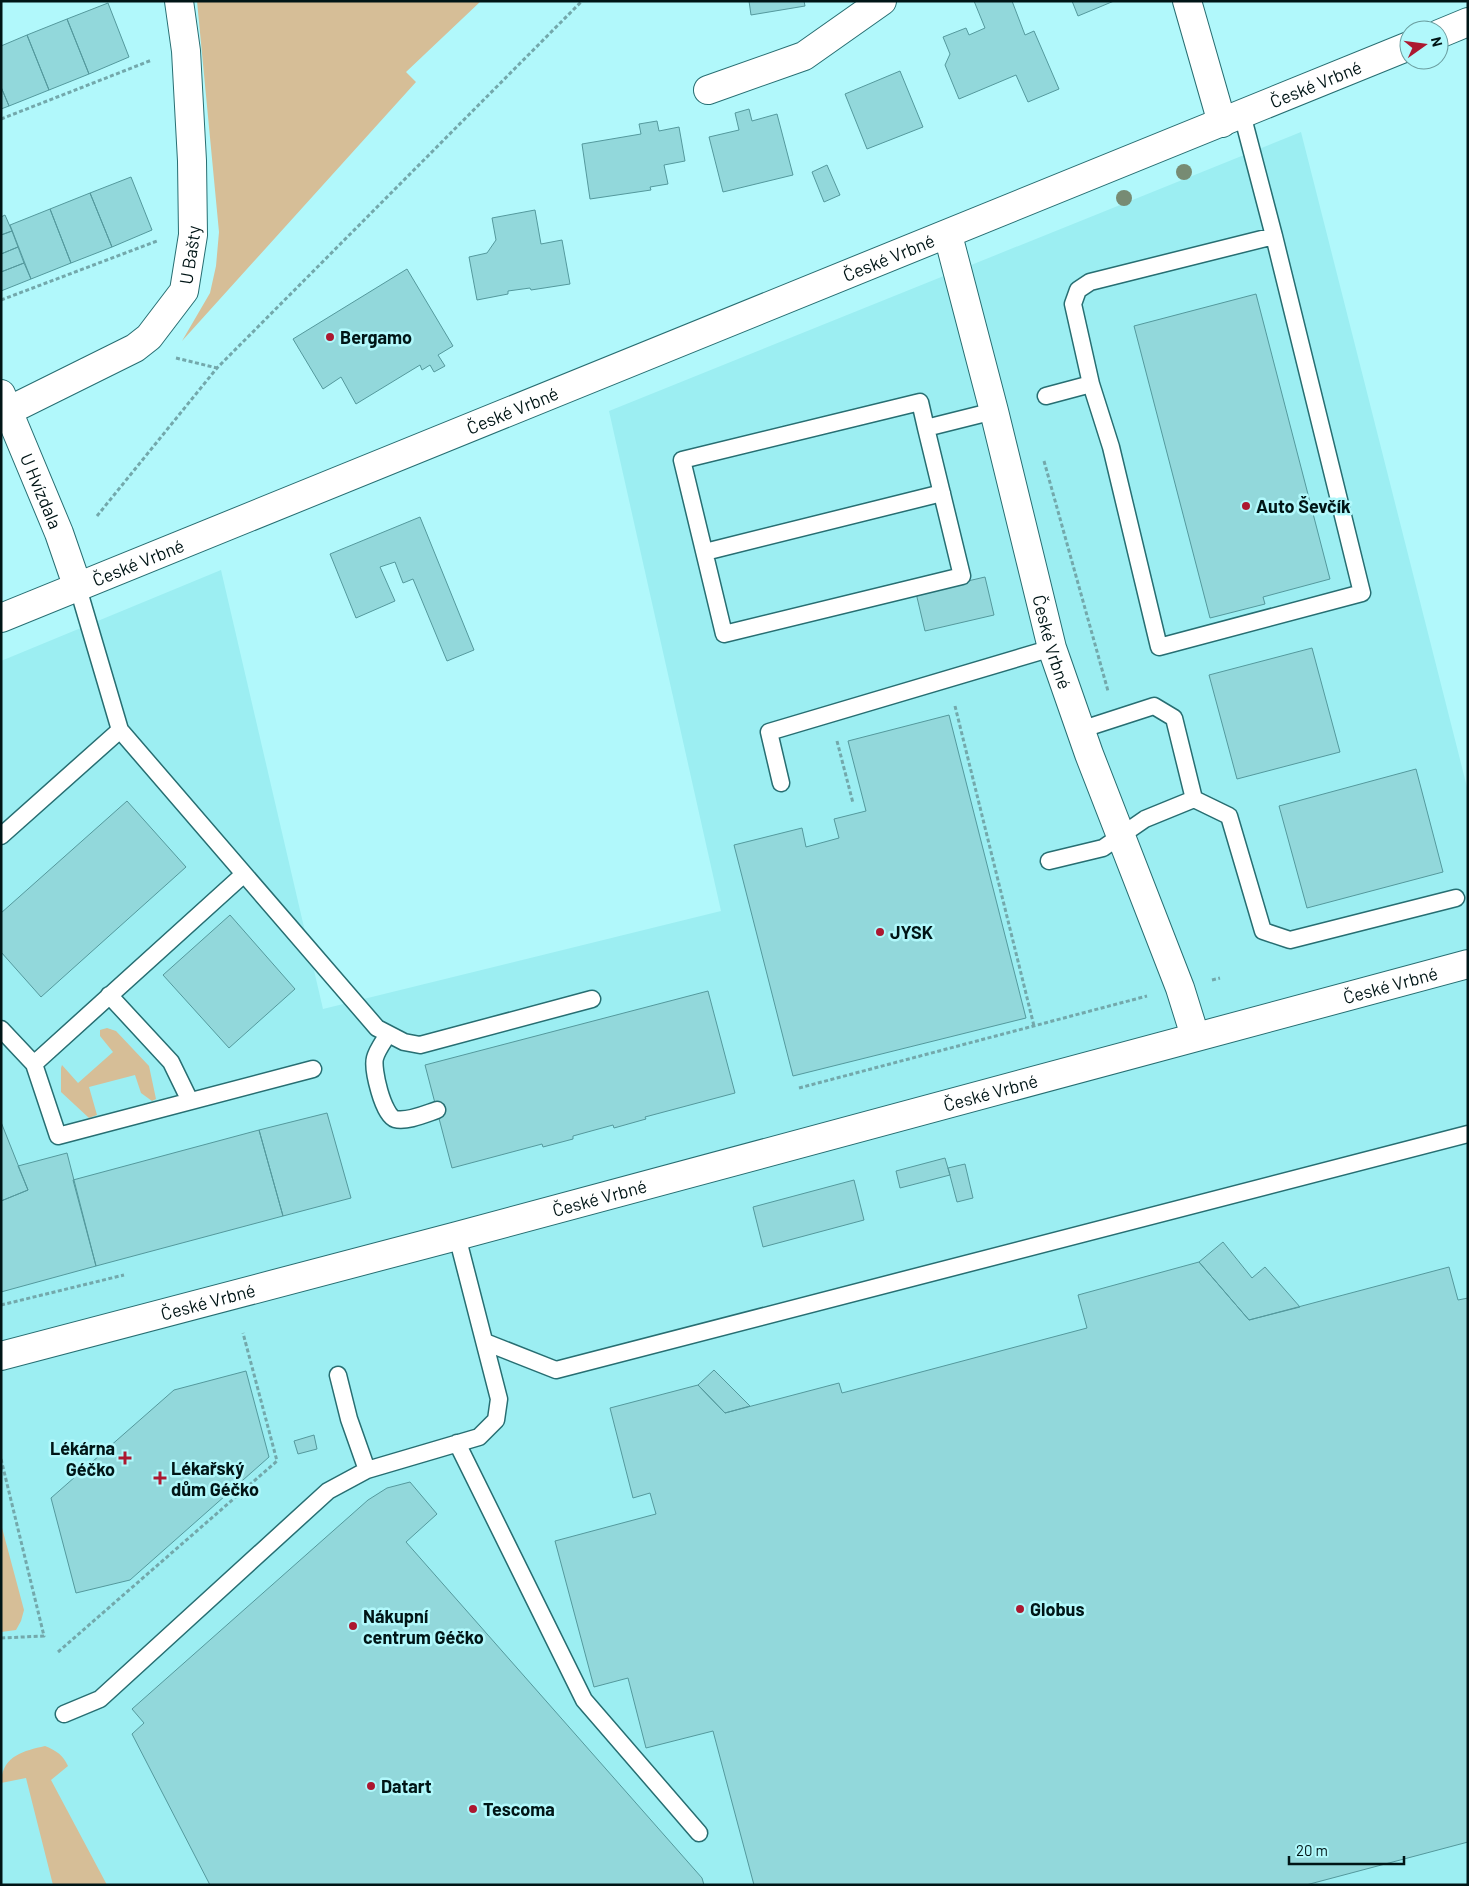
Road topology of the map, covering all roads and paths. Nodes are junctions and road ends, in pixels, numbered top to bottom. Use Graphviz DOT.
graph roads {
  1 [pos="179,1"];
  2 [pos="582,1"];
  3 [pos="882,1"];
  4 [pos="1187,1"];
  5 [pos="1468,22"];
  6 [pos="1449,30"];
  7 [pos="185,49"];
  8 [pos="1399,50"];
  9 [pos="708,90"];
  10 [pos="1232,118"];
  11 [pos="1,119"];
  12 [pos="193,228"];
  13 [pos="948,234"];
  14 [pos="1274,236"];
  15 [pos="1,300"];
  16 [pos="1091,384"];
  17 [pos="1046,396"];
  18 [pos="5,403"];
  19 [pos="994,411"];
  20 [pos="926,428"];
  21 [pos="1043,459"];
  22 [pos="942,493"];
  23 [pos="97,516"];
  24 [pos="705,552"];
  25 [pos="78,588"];
  26 [pos="1,618"];
  27 [pos="1052,648"];
  28 [pos="946,708"];
  29 [pos="1116,718"];
  30 [pos="120,730"];
  31 [pos="1080,730"];
  32 [pos="835,734"];
  33 [pos="781,783"];
  34 [pos="1194,799"];
  35 [pos="853,803"];
  36 [pos="1,836"];
  37 [pos="1119,836"];
  38 [pos="1048,861"];
  39 [pos="244,874"];
  40 [pos="1456,898"];
  41 [pos="1468,964"];
  42 [pos="1180,988"];
  43 [pos="109,995"];
  44 [pos="592,1000"];
  45 [pos="1034,1026"];
  46 [pos="1,1029"];
  47 [pos="388,1034"];
  48 [pos="1195,1036"];
  49 [pos="34,1064"];
  50 [pos="313,1069"];
  51 [pos="799,1088"];
  52 [pos="190,1101"];
  53 [pos="437,1110"];
  54 [pos="1468,1134"];
  55 [pos="458,1236"];
  56 [pos="124,1275"];
  57 [pos="1,1304"];
  58 [pos="243,1333"];
  59 [pos="485,1342"];
  60 [pos="1,1356"];
  61 [pos="338,1375"];
  62 [pos="457,1443"];
  63 [pos="1,1459"];
  64 [pos="367,1470"];
  65 [pos="1,1638"];
  66 [pos="58,1652"];
  67 [pos="64,1714"];
  68 [pos="699,1833"];
  1 -- 7 [label="street, U Bašty"];
  2 -- 23 [label="path"];
  3 -- 9 [label="street"];
  4 -- 10 [label="street"];
  5 -- 6 [label="street"];
  7 -- 11 [label="path"];
  7 -- 12 [label="street, U Bašty"];
  8 -- 10 [label="street, České Vrbné"];
  10 -- 13 [label="street, České Vrbné"];
  10 -- 14 [label="lane"];
  12 -- 15 [label="path"];
  12 -- 18 [label="street, U Bašty"];
  13 -- 19 [label="street, České Vrbné"];
  13 -- 25 [label="street, České Vrbné"];
  14 -- 16 [label="lane"];
  14 -- 16 [label="lane"];
  16 -- 17 [label="lane"];
  18 -- 25 [label="street, U Hvízdala"];
  19 -- 20 [label="lane"];
  19 -- 27 [label="street, České Vrbné"];
  20 -- 22 [label="lane"];
  20 -- 24 [label="lane"];
  21 -- 29 [label="path"];
  22 -- 24 [label="lane"];
  22 -- 24 [label="lane"];
  25 -- 26 [label="street, České Vrbné"];
  25 -- 30 [label="lane"];
  27 -- 31 [label="street, České Vrbné"];
  27 -- 33 [label="lane"];
  28 -- 45 [label="path"];
  29 -- 31 [label="lane"];
  29 -- 34 [label="lane"];
  30 -- 36 [label="lane"];
  30 -- 39 [label="lane"];
  31 -- 37 [label="street, České Vrbné"];
  32 -- 35 [label="path"];
  34 -- 37 [label="lane"];
  34 -- 40 [label="lane"];
  37 -- 38 [label="lane"];
  37 -- 42 [label="street, České Vrbné"];
  39 -- 43 [label="lane"];
  39 -- 47 [label="lane"];
  41 -- 48 [label="street, České Vrbné"];
  42 -- 45 [label="path"];
  42 -- 48 [label="street, České Vrbné"];
  43 -- 49 [label="lane"];
  43 -- 52 [label="lane"];
  44 -- 47 [label="lane"];
  45 -- 51 [label="path"];
  46 -- 49 [label="lane"];
  47 -- 53 [label="lane"];
  48 -- 55 [label="street, České Vrbné"];
  49 -- 52 [label="lane"];
  50 -- 52 [label="lane"];
  54 -- 59 [label="lane"];
  55 -- 59 [label="lane"];
  55 -- 60 [label="street, České Vrbné"];
  56 -- 57 [label="path"];
  58 -- 66 [label="path"];
  59 -- 62 [label="lane"];
  61 -- 64 [label="lane"];
  62 -- 64 [label="lane"];
  62 -- 68 [label="lane"];
  63 -- 65 [label="path"];
  64 -- 67 [label="lane"];
}
